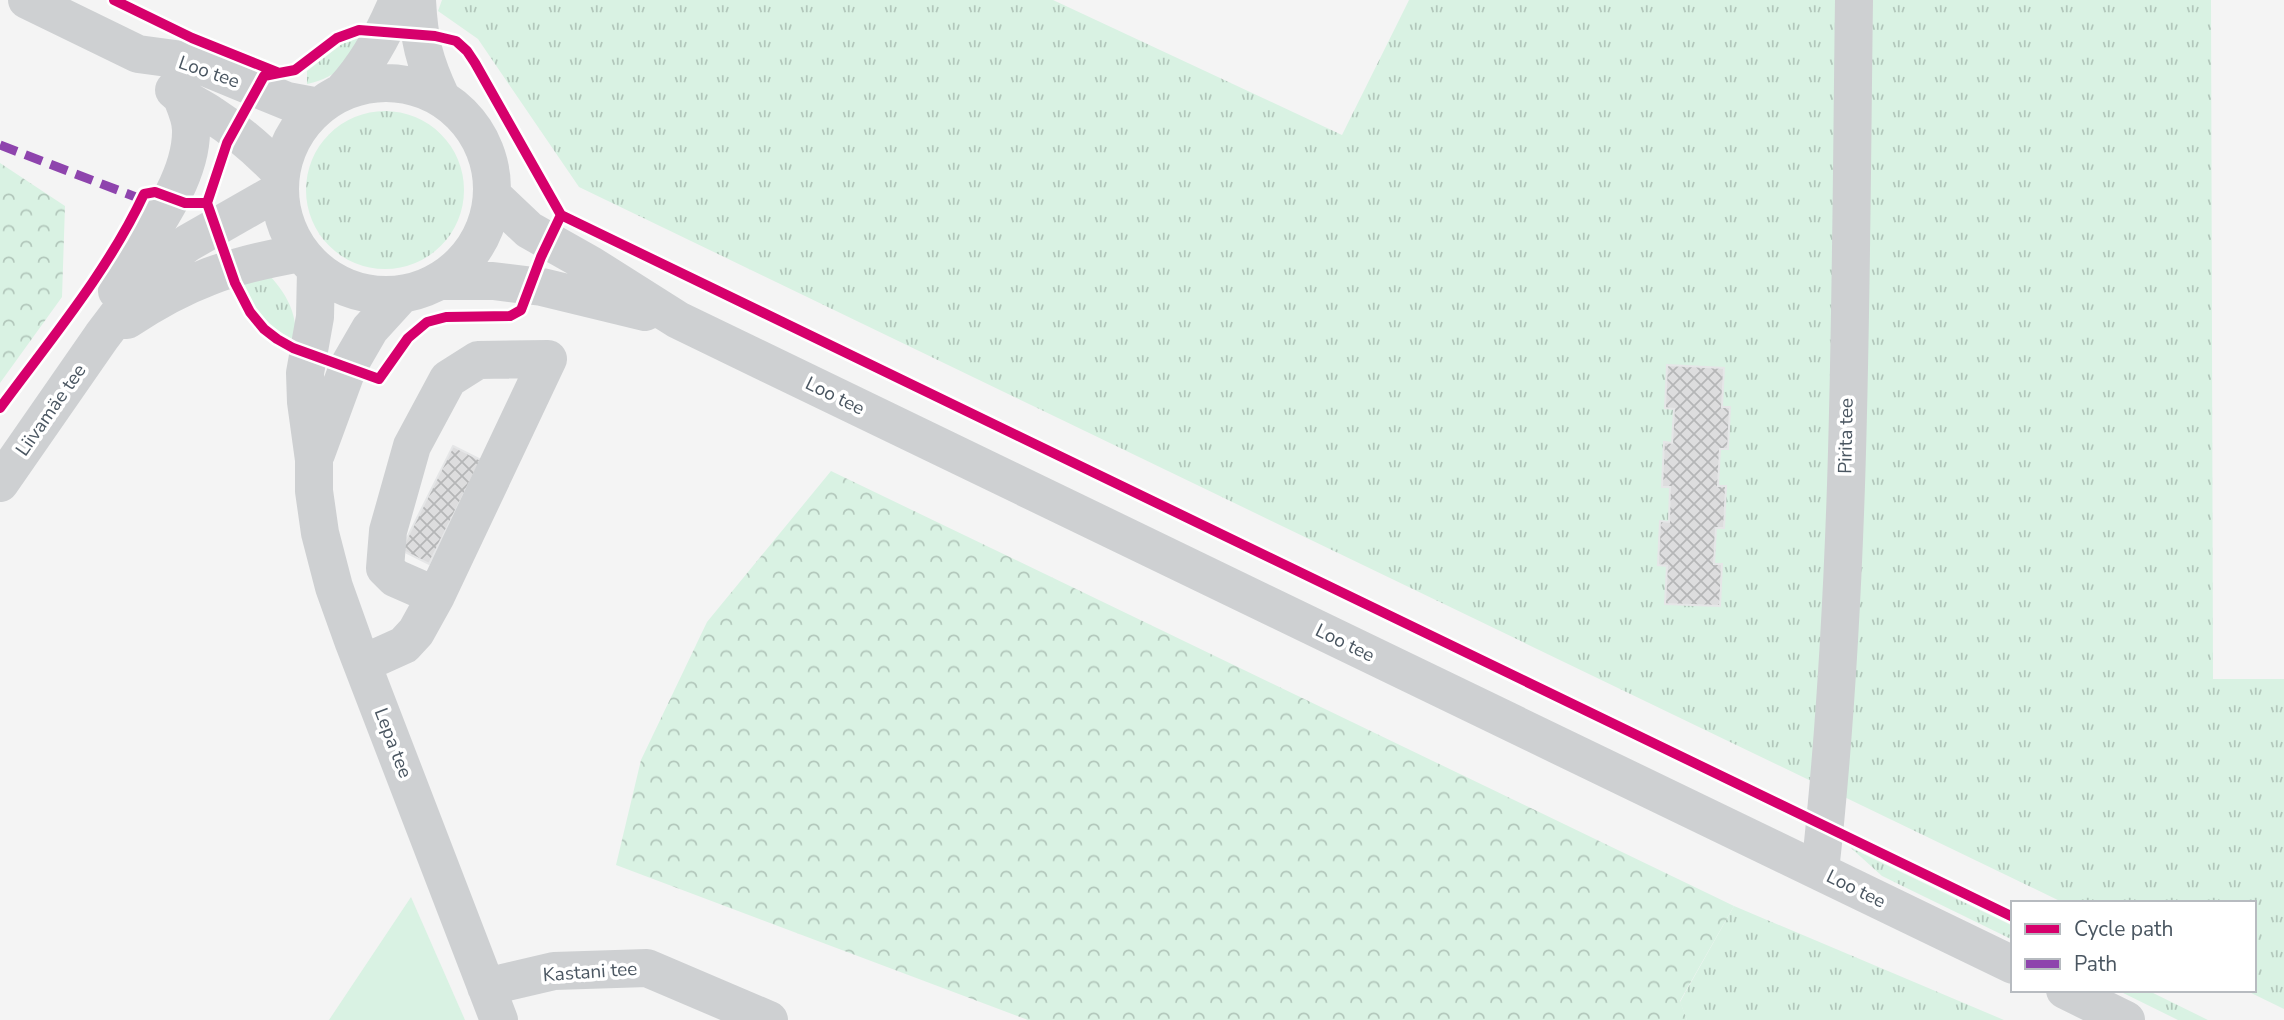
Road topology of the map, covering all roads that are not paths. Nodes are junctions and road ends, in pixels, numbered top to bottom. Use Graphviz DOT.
graph roads {
  1 [pos="27,0"];
  2 [pos="398,0"];
  3 [pos="417,0"];
  4 [pos="1854,0"];
  5 [pos="138,54"];
  6 [pos="441,97"];
  7 [pos="182,98"];
  8 [pos="331,99"];
  9 [pos="280,182"];
  10 [pos="493,195"];
  11 [pos="308,262"];
  12 [pos="441,281"];
  13 [pos="401,295"];
  14 [pos="678,320"];
  15 [pos="102,337"];
  16 [pos="314,460"];
  17 [pos="0,483"];
  18 [pos="436,596"];
  19 [pos="362,664"];
  20 [pos="1820,872"];
  21 [pos="2011,964"];
  22 [pos="2069,992"];
  23 [pos="493,1004"];
  24 [pos="769,1020"];
  25 [pos="2126,1020"];
  1 -- 5 [label="street, Loo tee"];
  2 -- 8 [label="street"];
  3 -- 6 [label="street"];
  4 -- 20 [label="street, Pirita tee"];
  5 -- 7 [label="street, Loo tee"];
  5 -- 8 [label="street, Loo tee"];
  6 -- 8 [label="street"];
  6 -- 10 [label="street"];
  7 -- 9 [label="street, Loo tee"];
  7 -- 15 [label="street"];
  8 -- 9 [label="street"];
  9 -- 11 [label="street"];
  9 -- 15 [label="street, Liivamäe tee"];
  10 -- 12 [label="street"];
  10 -- 14 [label="street, Loo tee"];
  11 -- 13 [label="street"];
  11 -- 15 [label="street, Liivamäe tee"];
  11 -- 16 [label="street, Lepa tee"];
  12 -- 13 [label="street"];
  12 -- 14 [label="street, Loo tee"];
  13 -- 16 [label="street, Lepa tee"];
  14 -- 20 [label="street, Loo tee"];
  15 -- 17 [label="street, Liivamäe tee"];
  16 -- 19 [label="street, Lepa tee"];
  18 -- 18 [label="street"];
  18 -- 19 [label="street"];
  19 -- 23 [label="street, Lepa tee"];
  20 -- 21 [label="street, Loo tee"];
  22 -- 25 [label="street"];
  23 -- 24 [label="street, Kastani tee"];
}
